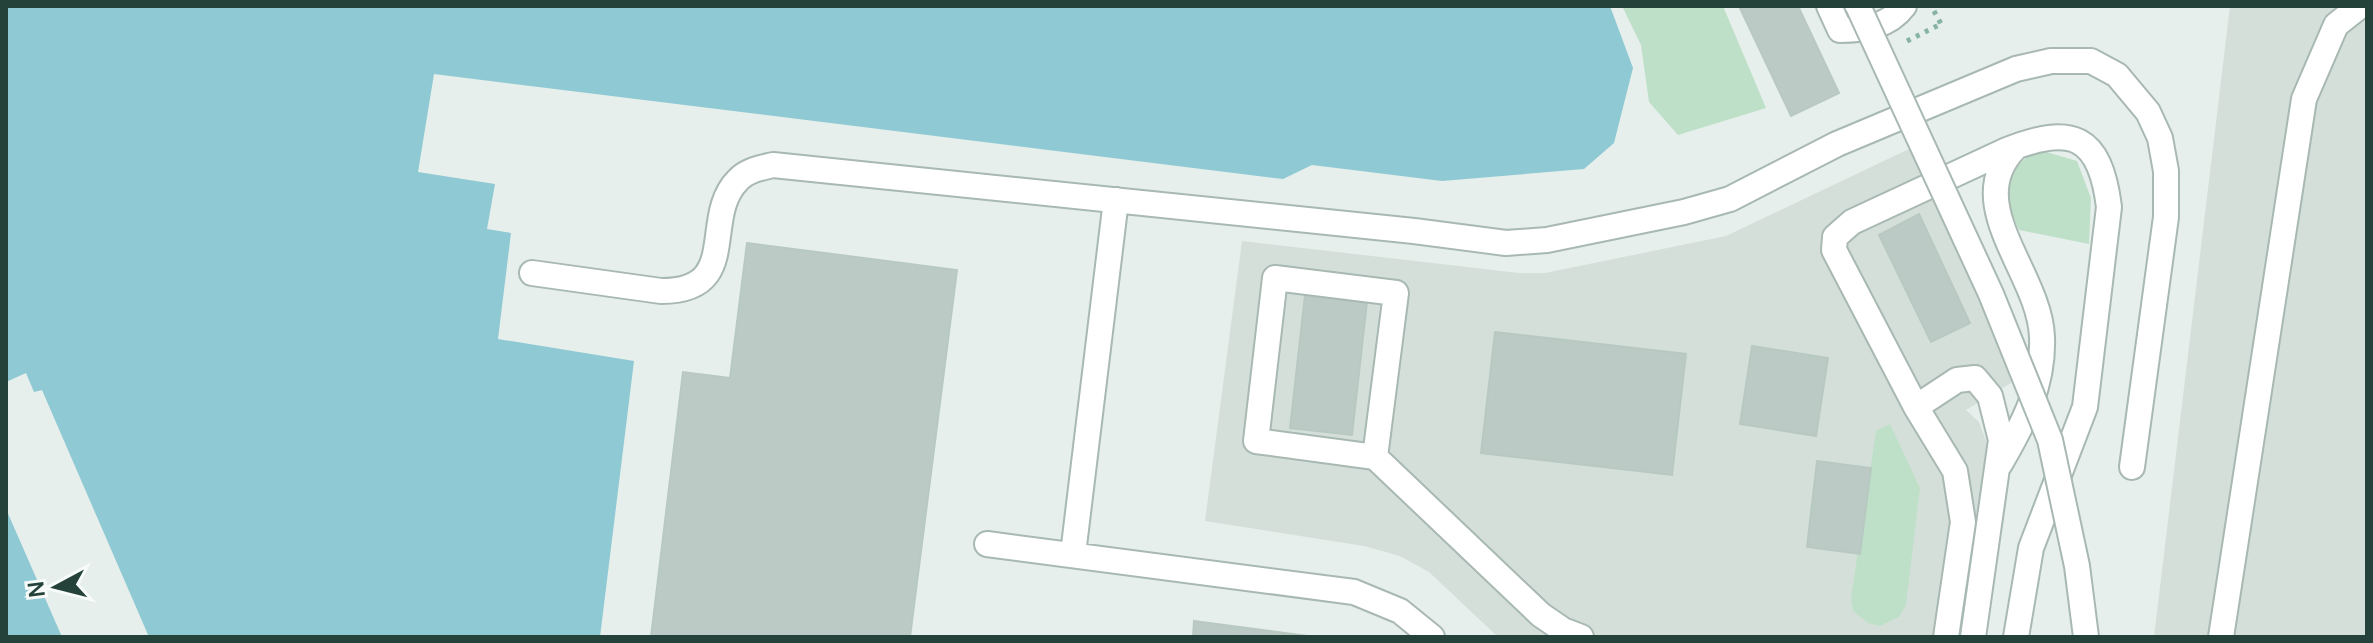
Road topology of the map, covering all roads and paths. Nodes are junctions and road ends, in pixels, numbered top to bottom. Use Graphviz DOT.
graph roads {
  1 [pos="1829,6"];
  2 [pos="1858,6"];
  3 [pos="1904,6"];
  4 [pos="2360,6"];
  5 [pos="2016,147"];
  6 [pos="1116,200"];
  7 [pos="532,273"];
  8 [pos="1916,407"];
  9 [pos="1375,457"];
  10 [pos="2000,464"];
  11 [pos="2132,467"];
  12 [pos="987,544"];
  13 [pos="1073,554"];
  14 [pos="1432,637"];
  15 [pos="1581,637"];
  16 [pos="1946,637"];
  17 [pos="1973,637"];
  18 [pos="2016,637"];
  19 [pos="2086,637"];
  20 [pos="2221,637"];
  1 -- 3 [label="street"];
  2 -- 19 [label="street, bridge"];
  4 -- 20 [label="street"];
  5 -- 8 [label="street"];
  5 -- 10 [label="street"];
  5 -- 18 [label="street"];
  6 -- 7 [label="street"];
  6 -- 11 [label="street"];
  6 -- 13 [label="street"];
  8 -- 10 [label="street"];
  8 -- 16 [label="street"];
  9 -- 9 [label="street"];
  9 -- 15 [label="street"];
  10 -- 17 [label="street"];
  12 -- 13 [label="street"];
  13 -- 14 [label="street"];
}
